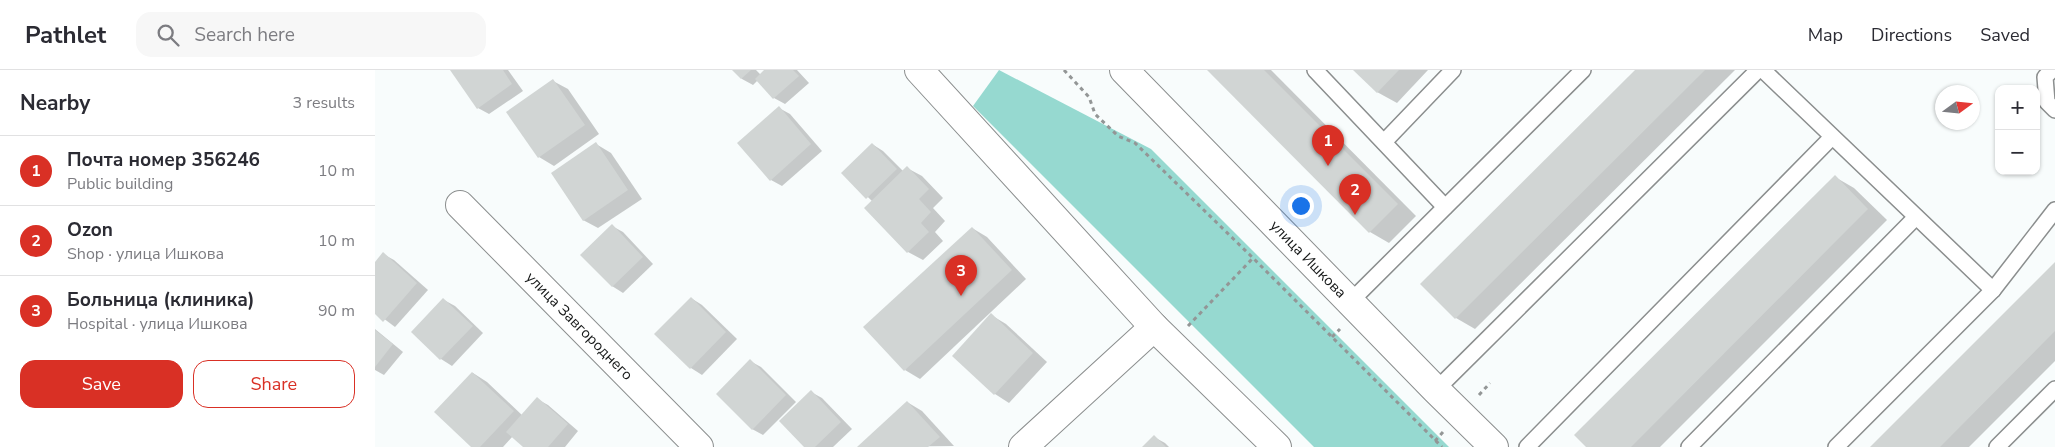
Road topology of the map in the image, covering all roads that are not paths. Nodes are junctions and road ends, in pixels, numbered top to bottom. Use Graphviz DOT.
graph roads {
  1 [pos="1124,70"];
  2 [pos="1315,70"];
  3 [pos="1453,70"];
  4 [pos="1583,70"];
  5 [pos="1757,70"];
  6 [pos="1763,70"];
  7 [pos="2052,70"];
  8 [pos="925,72"];
  9 [pos="2055,110"];
  10 [pos="1832,137"];
  11 [pos="1383,142"];
  12 [pos="460,205"];
  13 [pos="1445,208"];
  14 [pos="2055,210"];
  15 [pos="1916,217"];
  16 [pos="1993,290"];
  17 [pos="1350,302"];
  18 [pos="1154,326"];
  19 [pos="2055,389"];
  20 [pos="1436,390"];
  21 [pos="699,447"];
  22 [pos="1023,447"];
  23 [pos="1277,447"];
  24 [pos="1494,447"];
  25 [pos="1527,447"];
  26 [pos="1689,447"];
  27 [pos="1836,447"];
  28 [pos="1997,447"];
  1 -- 17 [label="street, улица Ишкова"];
  2 -- 11 [label="lane"];
  3 -- 11 [label="lane"];
  4 -- 13 [label="lane"];
  5 -- 20 [label="lane"];
  6 -- 10 [label="lane"];
  7 -- 9 [label="lane"];
  8 -- 18 [label="street"];
  10 -- 15 [label="lane"];
  10 -- 25 [label="lane"];
  11 -- 13 [label="lane"];
  12 -- 21 [label="street, улица Завгороднего"];
  13 -- 17 [label="lane"];
  14 -- 16 [label="lane"];
  15 -- 16 [label="lane"];
  15 -- 26 [label="lane"];
  16 -- 27 [label="lane"];
  17 -- 20 [label="street, улица Ишкова"];
  18 -- 22 [label="street"];
  18 -- 23 [label="street"];
  19 -- 28 [label="lane"];
  20 -- 24 [label="street, улица Ишкова"];
}
